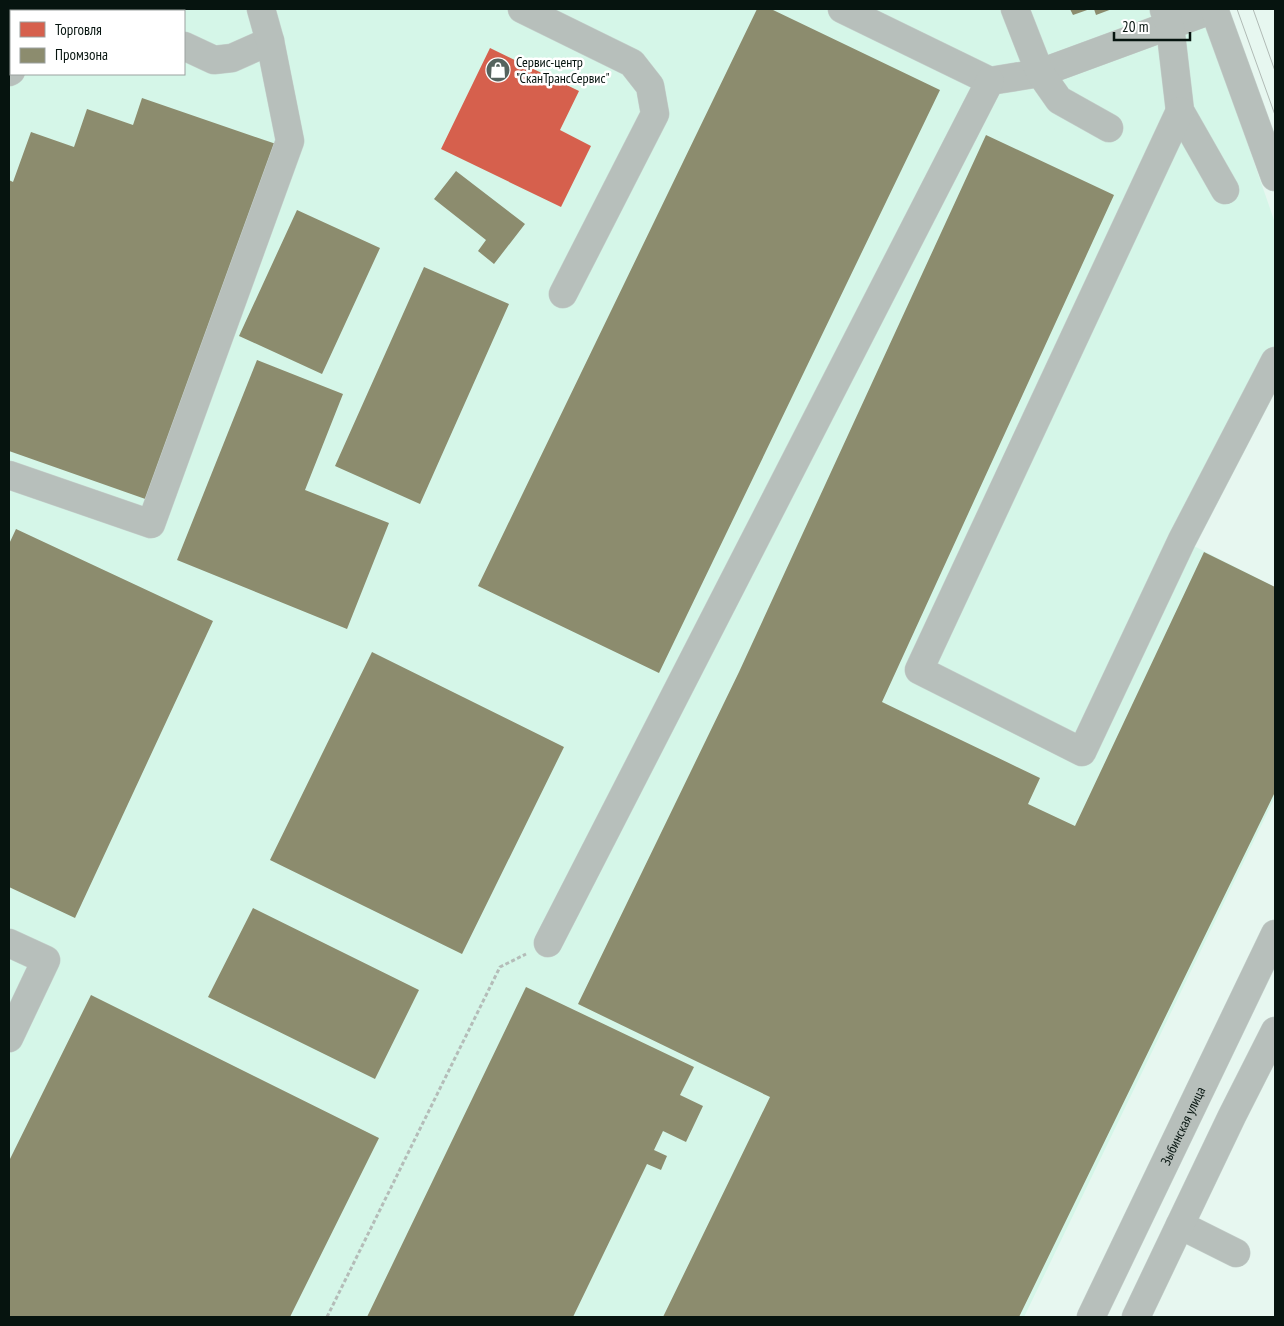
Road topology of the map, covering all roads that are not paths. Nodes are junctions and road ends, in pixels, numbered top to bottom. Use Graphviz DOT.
graph roads {
  1 [pos="261,9"];
  2 [pos="522,9"];
  3 [pos="842,9"];
  4 [pos="1014,9"];
  5 [pos="1214,9"];
  6 [pos="1167,18"];
  7 [pos="270,41"];
  8 [pos="185,46"];
  9 [pos="1040,74"];
  10 [pos="990,81"];
  11 [pos="1180,110"];
  12 [pos="1109,128"];
  13 [pos="1275,177"];
  14 [pos="1225,190"];
  15 [pos="563,294"];
  16 [pos="1275,361"];
  17 [pos="9,475"];
  18 [pos="1275,934"];
  19 [pos="9,943"];
  20 [pos="548,943"];
  21 [pos="1275,1031"];
  22 [pos="9,1038"];
  23 [pos="1196,1099"];
  24 [pos="1232,1116"];
  25 [pos="1180,1225"];
  26 [pos="1236,1253"];
  27 [pos="1092,1317"];
  28 [pos="1136,1317"];
  1 -- 7 [label="street"];
  2 -- 15 [label="street"];
  3 -- 10 [label="street"];
  4 -- 9 [label="street"];
  5 -- 6 [label="street"];
  5 -- 13 [label="street"];
  6 -- 9 [label="street"];
  6 -- 11 [label="street"];
  7 -- 8 [label="street"];
  7 -- 17 [label="street"];
  9 -- 10 [label="street"];
  9 -- 12 [label="street"];
  10 -- 20 [label="street"];
  11 -- 14 [label="street"];
  11 -- 16 [label="street"];
  18 -- 23 [label="street, Зыбинская улица"];
  19 -- 22 [label="street"];
  21 -- 24 [label="street"];
  23 -- 24 [label="street"];
  23 -- 27 [label="street, Зыбинская улица"];
  24 -- 25 [label="street"];
  25 -- 26 [label="street"];
  25 -- 28 [label="street"];
}
